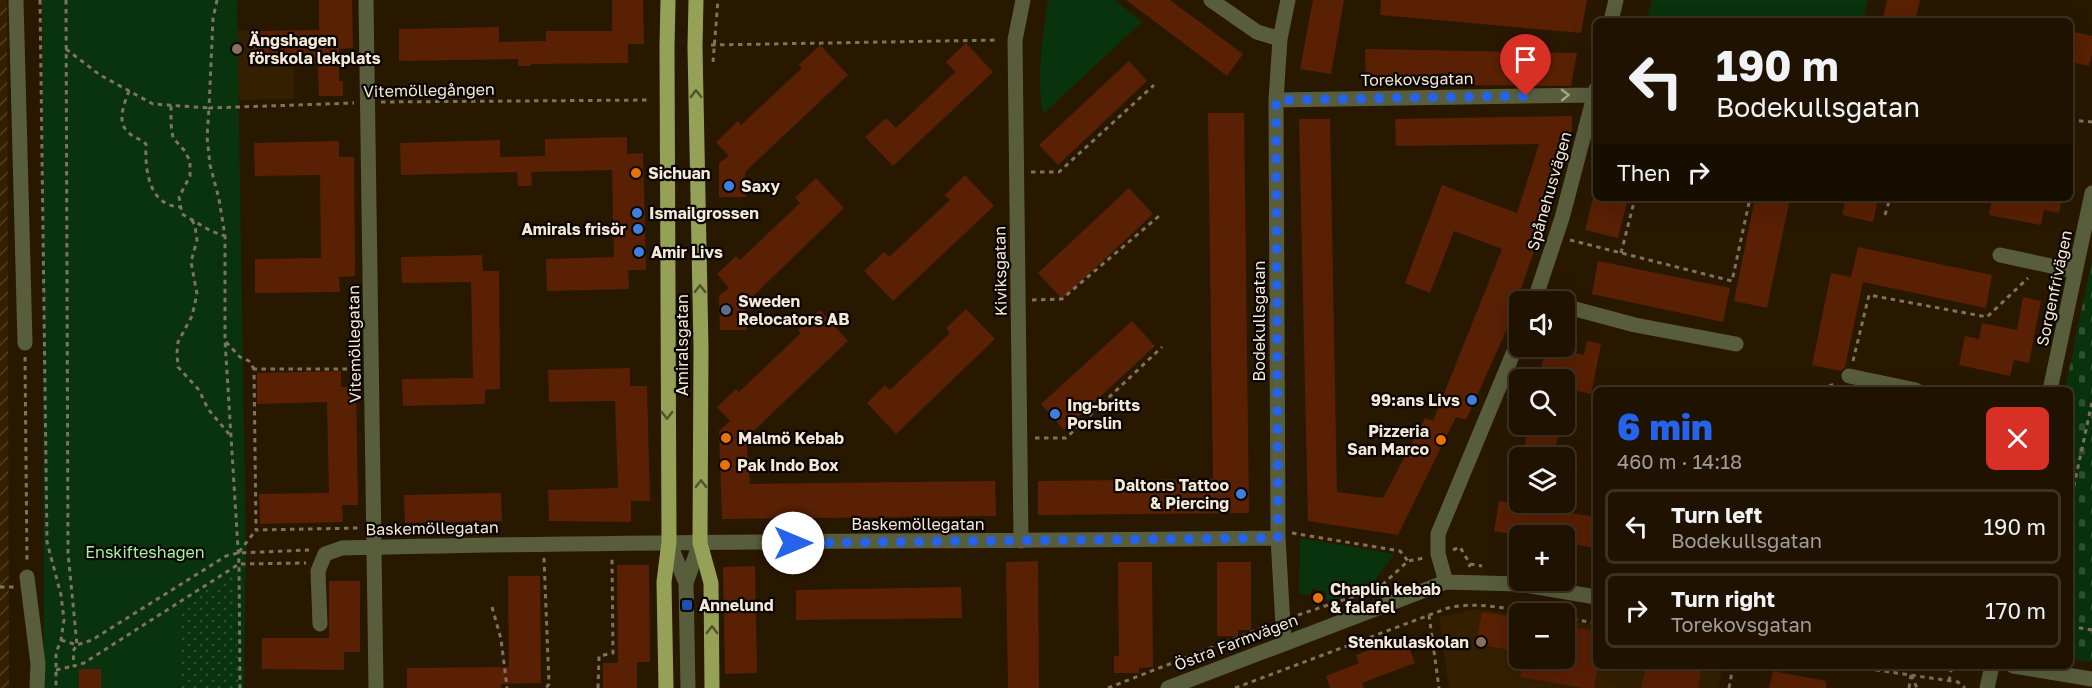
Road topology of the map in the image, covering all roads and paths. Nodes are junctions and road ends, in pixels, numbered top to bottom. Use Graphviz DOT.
graph roads {
  1 [pos="16,0"];
  2 [pos="40,0"];
  3 [pos="66,0"];
  4 [pos="217,0"];
  5 [pos="366,0"];
  6 [pos="668,0"];
  7 [pos="696,0"];
  8 [pos="1023,0"];
  9 [pos="1211,0"];
  10 [pos="1288,0"];
  11 [pos="1616,0"];
  12 [pos="1612,18"];
  13 [pos="1016,39"];
  14 [pos="1280,39"];
  15 [pos="695,46"];
  16 [pos="66,49"];
  17 [pos="1154,85"];
  18 [pos="129,91"];
  19 [pos="1593,92"];
  20 [pos="1593,99"];
  21 [pos="650,100"];
  22 [pos="1276,100"];
  23 [pos="368,102"];
  24 [pos="171,106"];
  25 [pos="209,108"];
  26 [pos="2073,120"];
  27 [pos="2092,122"];
  28 [pos="1017,172"];
  29 [pos="2092,193"];
  30 [pos="1634,201"];
  31 [pos="1749,201"];
  32 [pos="1889,201"];
  33 [pos="181,207"];
  34 [pos="1884,215"];
  35 [pos="1158,216"];
  36 [pos="192,220"];
  37 [pos="225,236"];
  38 [pos="1556,236"];
  39 [pos="1622,253"];
  40 [pos="2000,255"];
  41 [pos="2042,264"];
  42 [pos="2076,271"];
  43 [pos="1541,291"];
  44 [pos="1018,300"];
  45 [pos="1575,309"];
  46 [pos="225,341"];
  47 [pos="25,343"];
  48 [pos="1736,344"];
  49 [pos="1162,347"];
  50 [pos="1512,357"];
  51 [pos="254,369"];
  52 [pos="372,369"];
  53 [pos="1849,376"];
  54 [pos="1827,387"];
  55 [pos="1902,387"];
  56 [pos="2051,387"];
  57 [pos="2092,402"];
  58 [pos="230,435"];
  59 [pos="2084,437"];
  60 [pos="1020,438"];
  61 [pos="2092,438"];
  62 [pos="2073,490"];
  63 [pos="375,528"];
  64 [pos="256,530"];
  65 [pos="1278,534"];
  66 [pos="1021,541"];
  67 [pos="669,542"];
  68 [pos="700,543"];
  69 [pos="543,545"];
  70 [pos="375,547"];
  71 [pos="309,550"];
  72 [pos="238,553"];
  73 [pos="1438,554"];
  74 [pos="612,558"];
  75 [pos="1408,561"];
  76 [pos="321,563"];
  77 [pos="239,564"];
  78 [pos="27,578"];
  79 [pos="1467,581"];
  80 [pos="1446,582"];
  81 [pos="686,583"];
  82 [pos="1593,596"];
  83 [pos="492,607"];
  84 [pos="1509,609"];
  85 [pos="1429,615"];
  86 [pos="1283,620"];
  87 [pos="1575,620"];
  88 [pos="1593,623"];
  89 [pos="321,624"];
  90 [pos="2073,627"];
  91 [pos="2092,630"];
  92 [pos="62,640"];
  93 [pos="1284,643"];
  94 [pos="76,645"];
  95 [pos="74,666"];
  96 [pos="1732,669"];
  97 [pos="1870,669"];
  98 [pos="1951,669"];
  99 [pos="1991,669"];
  100 [pos="2031,669"];
  101 [pos="56,670"];
  102 [pos="1911,675"];
  103 [pos="2092,679"];
  104 [pos="1949,681"];
  105 [pos="37,688"];
  106 [pos="56,688"];
  107 [pos="240,688"];
  108 [pos="376,688"];
  109 [pos="507,688"];
  110 [pos="546,688"];
  111 [pos="598,688"];
  112 [pos="666,688"];
  113 [pos="688,688"];
  114 [pos="712,688"];
  115 [pos="1108,688"];
  116 [pos="1168,688"];
  117 [pos="1235,688"];
  118 [pos="1439,688"];
  119 [pos="1729,688"];
  120 [pos="1909,688"];
  121 [pos="1917,688"];
  122 [pos="1965,688"];
  123 [pos="1987,688"];
  1 -- 47 [label="street"];
  2 -- 92 [label="path"];
  3 -- 16 [label="path"];
  4 -- 25 [label="path"];
  5 -- 23 [label="street, Vitemöllegatan"];
  6 -- 67 [label="main road, Amiralsgatan, one-way"];
  7 -- 15 [label="main road, Amiralsgatan"];
  8 -- 13 [label="street, Kiviksgatan"];
  9 -- 14 [label="street"];
  10 -- 14 [label="street, Bodekullsgatan"];
  11 -- 12 [label="street"];
  13 -- 15 [label="path"];
  13 -- 28 [label="street, Kiviksgatan"];
  14 -- 22 [label="street, Bodekullsgatan"];
  68 -- 15 [label="main road, Amiralsgatan, one-way"];
  16 -- 18 [label="path, Vitemöllegången"];
  16 -- 94 [label="path"];
  17 -- 28 [label="path"];
  18 -- 24 [label="path, Vitemöllegången"];
  18 -- 33 [label="path"];
  22 -- 19 [label="street, Torekovsgatan, one-way"];
  20 -- 38 [label="street, Spånehusvägen"];
  21 -- 23 [label="path, Vitemöllegången"];
  22 -- 65 [label="street, Bodekullsgatan"];
  23 -- 25 [label="path, Vitemöllegången"];
  23 -- 52 [label="street, Vitemöllegatan"];
  24 -- 25 [label="path, Vitemöllegången"];
  24 -- 33 [label="path"];
  25 -- 37 [label="path"];
  26 -- 27 [label="path"];
  28 -- 44 [label="street, Kiviksgatan"];
  29 -- 42 [label="street, Sorgenfrivägen"];
  30 -- 39 [label="path"];
  31 -- 39 [label="path"];
  32 -- 34 [label="path"];
  33 -- 36 [label="path"];
  35 -- 44 [label="path"];
  36 -- 37 [label="path"];
  36 -- 58 [label="path"];
  37 -- 46 [label="path"];
  38 -- 39 [label="path"];
  38 -- 43 [label="street, Spånehusvägen"];
  40 -- 41 [label="street"];
  41 -- 42 [label="street"];
  41 -- 53 [label="path"];
  42 -- 56 [label="street, Sorgenfrivägen"];
  44 -- 60 [label="street, Kiviksgatan"];
  45 -- 48 [label="street"];
  46 -- 51 [label="path"];
  46 -- 58 [label="path"];
  47 -- 78 [label="path"];
  49 -- 60 [label="path"];
  50 -- 73 [label="street"];
  51 -- 52 [label="path"];
  51 -- 64 [label="path"];
  52 -- 63 [label="street, Vitemöllegatan"];
  53 -- 54 [label="path"];
  53 -- 55 [label="street"];
  57 -- 59 [label="path"];
  58 -- 72 [label="path"];
  59 -- 61 [label="path"];
  59 -- 62 [label="path"];
  60 -- 66 [label="street, Kiviksgatan"];
  63 -- 64 [label="path"];
  63 -- 70 [label="street, Vitemöllegatan"];
  64 -- 72 [label="path"];
  65 -- 66 [label="street, Baskemöllegatan"];
  65 -- 75 [label="path"];
  65 -- 86 [label="street, Bodekullsgatan"];
  66 -- 68 [label="street, Baskemöllegatan"];
  67 -- 68 [label="street, Baskemöllegatan"];
  67 -- 69 [label="street, Baskemöllegatan"];
  67 -- 81 [label="street"];
  67 -- 112 [label="main road, Amiralsgatan"];
  68 -- 81 [label="street"];
  114 -- 68 [label="main road, Amiralsgatan, one-way"];
  69 -- 70 [label="street, Baskemöllegatan"];
  69 -- 110 [label="path"];
  70 -- 76 [label="street, Baskemöllegatan"];
  70 -- 108 [label="street, Vitemöllegatan"];
  71 -- 72 [label="path"];
  72 -- 77 [label="path"];
  72 -- 94 [label="path"];
  73 -- 75 [label="path"];
  73 -- 79 [label="path"];
  73 -- 80 [label="street"];
  74 -- 111 [label="path"];
  75 -- 86 [label="path"];
  76 -- 77 [label="path"];
  76 -- 89 [label="street"];
  77 -- 95 [label="path"];
  77 -- 107 [label="path"];
  78 -- 105 [label="street"];
  79 -- 80 [label="street, Östra Farmvägen"];
  79 -- 82 [label="street, Östra Farmvägen"];
  80 -- 93 [label="street, Östra Farmvägen"];
  81 -- 113 [label="street"];
  83 -- 109 [label="path"];
  84 -- 85 [label="path"];
  85 -- 117 [label="path"];
  85 -- 118 [label="path"];
  86 -- 93 [label="street, Bodekullsgatan"];
  86 -- 115 [label="path"];
  87 -- 88 [label="path"];
  90 -- 91 [label="path"];
  92 -- 94 [label="path"];
  92 -- 101 [label="path"];
  93 -- 116 [label="street, Östra Farmvägen"];
  94 -- 95 [label="path"];
  95 -- 101 [label="path"];
  96 -- 119 [label="path"];
  97 -- 102 [label="path"];
  98 -- 104 [label="path"];
  99 -- 123 [label="street"];
  100 -- 103 [label="street"];
  101 -- 106 [label="path"];
  102 -- 104 [label="path"];
  102 -- 120 [label="path"];
  102 -- 121 [label="path"];
  104 -- 122 [label="path"];
}
